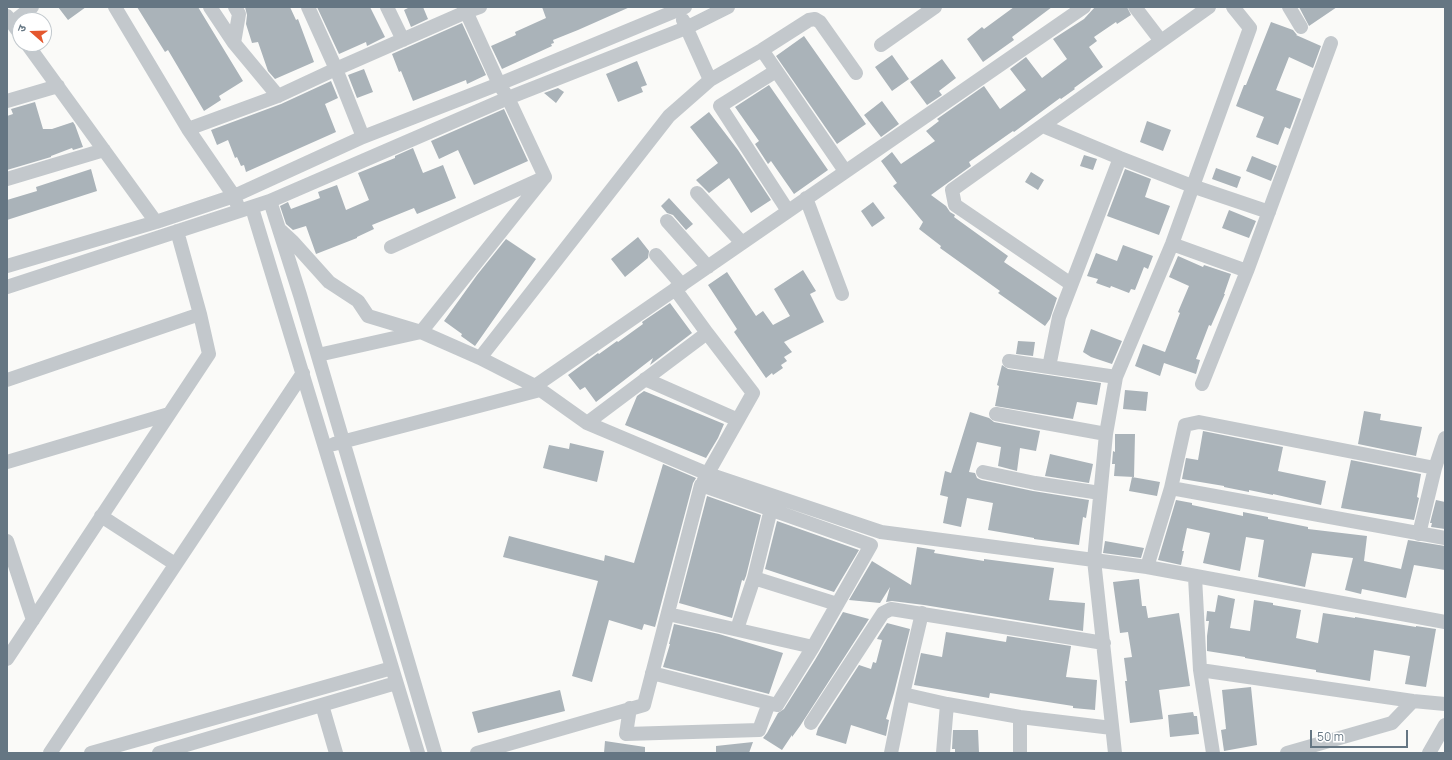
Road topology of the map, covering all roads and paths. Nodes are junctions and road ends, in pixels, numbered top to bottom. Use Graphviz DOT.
graph roads {
  1 [pos="115,7"];
  2 [pos="210,7"];
  3 [pos="235,7"];
  4 [pos="308,7"];
  5 [pos="387,7"];
  6 [pos="480,7"];
  7 [pos="728,7"];
  8 [pos="935,7"];
  9 [pos="1084,7"];
  10 [pos="1135,7"];
  11 [pos="1209,7"];
  12 [pos="1233,7"];
  13 [pos="1289,7"];
  14 [pos="681,8"];
  15 [pos="465,9"];
  16 [pos="1301,27"];
  17 [pos="686,28"];
  18 [pos="403,40"];
  19 [pos="1161,42"];
  20 [pos="234,43"];
  21 [pos="1331,43"];
  22 [pos="881,45"];
  23 [pos="762,50"];
  24 [pos="33,52"];
  25 [pos="336,69"];
  26 [pos="776,71"];
  27 [pos="856,73"];
  28 [pos="710,80"];
  29 [pos="498,84"];
  30 [pos="58,86"];
  31 [pos="278,96"];
  32 [pos="508,98"];
  33 [pos="7,101"];
  34 [pos="1043,126"];
  35 [pos="188,129"];
  36 [pos="363,137"];
  37 [pos="104,150"];
  38 [pos="1120,158"];
  39 [pos="845,172"];
  40 [pos="545,176"];
  41 [pos="7,179"];
  42 [pos="1192,186"];
  43 [pos="697,193"];
  44 [pos="234,196"];
  45 [pos="806,198"];
  46 [pos="270,201"];
  47 [pos="246,210"];
  48 [pos="788,211"];
  49 [pos="1269,212"];
  50 [pos="156,222"];
  51 [pos="667,222"];
  52 [pos="280,230"];
  53 [pos="177,231"];
  54 [pos="742,243"];
  55 [pos="1172,244"];
  56 [pos="391,246"];
  57 [pos="656,256"];
  58 [pos="7,266"];
  59 [pos="708,267"];
  60 [pos="1247,271"];
  61 [pos="1071,284"];
  62 [pos="7,287"];
  63 [pos="678,287"];
  64 [pos="842,294"];
  65 [pos="200,314"];
  66 [pos="421,332"];
  67 [pos="707,333"];
  68 [pos="318,355"];
  69 [pos="480,358"];
  70 [pos="1009,361"];
  71 [pos="1049,367"];
  72 [pos="303,373"];
  73 [pos="1116,377"];
  74 [pos="645,379"];
  75 [pos="7,380"];
  76 [pos="1202,384"];
  77 [pos="538,388"];
  78 [pos="169,414"];
  79 [pos="996,414"];
  80 [pos="738,420"];
  81 [pos="587,423"];
  82 [pos="1106,434"];
  83 [pos="1445,438"];
  84 [pos="343,442"];
  85 [pos="326,446"];
  86 [pos="7,462"];
  87 [pos="1435,468"];
  88 [pos="983,472"];
  89 [pos="704,480"];
  90 [pos="1171,488"];
  91 [pos="1100,493"];
  92 [pos="770,509"];
  93 [pos="101,516"];
  94 [pos="1419,534"];
  95 [pos="1445,538"];
  96 [pos="7,541"];
  97 [pos="1094,560"];
  98 [pos="175,564"];
  99 [pos="1147,567"];
  100 [pos="1195,577"];
  101 [pos="754,578"];
  102 [pos="838,604"];
  103 [pos="922,613"];
  104 [pos="668,614"];
  105 [pos="33,620"];
  106 [pos="1445,622"];
  107 [pos="737,629"];
  108 [pos="1104,643"];
  109 [pos="814,647"];
  110 [pos="7,659"];
  111 [pos="392,668"];
  112 [pos="1200,670"];
  113 [pos="652,673"];
  114 [pos="396,683"];
  115 [pos="903,694"];
  116 [pos="1413,701"];
  117 [pos="769,703"];
  118 [pos="947,704"];
  119 [pos="1445,704"];
  120 [pos="322,705"];
  121 [pos="630,708"];
  122 [pos="1020,717"];
  123 [pos="811,723"];
  124 [pos="1445,725"];
  125 [pos="1112,728"];
  126 [pos="50,753"];
  127 [pos="91,753"];
  128 [pos="159,753"];
  129 [pos="336,753"];
  130 [pos="418,753"];
  131 [pos="434,753"];
  132 [pos="477,753"];
  133 [pos="891,753"];
  134 [pos="943,753"];
  135 [pos="1020,753"];
  136 [pos="1115,753"];
  137 [pos="1213,753"];
  138 [pos="1286,753"];
  139 [pos="1429,753"];
  1 -- 35 [label="street"];
  2 -- 20 [label="street"];
  3 -- 20 [label="street"];
  4 -- 25 [label="street"];
  5 -- 18 [label="street"];
  6 -- 15 [label="street"];
  7 -- 17 [label="street"];
  8 -- 22 [label="street"];
  9 -- 39 [label="street"];
  10 -- 19 [label="street"];
  11 -- 19 [label="street"];
  12 -- 42 [label="street"];
  13 -- 16 [label="street"];
  14 -- 17 [label="street"];
  14 -- 29 [label="street"];
  15 -- 18 [label="street"];
  15 -- 29 [label="street"];
  17 -- 28 [label="street"];
  17 -- 32 [label="street"];
  18 -- 25 [label="street"];
  19 -- 34 [label="street"];
  20 -- 31 [label="street"];
  21 -- 49 [label="street"];
  23 -- 26 [label="street"];
  23 -- 27 [label="street"];
  23 -- 28 [label="street"];
  24 -- 30 [label="street"];
  25 -- 31 [label="street"];
  25 -- 36 [label="street"];
  26 -- 39 [label="street"];
  26 -- 48 [label="street"];
  28 -- 69 [label="street"];
  29 -- 32 [label="street"];
  29 -- 36 [label="street"];
  30 -- 33 [label="street"];
  30 -- 37 [label="street"];
  31 -- 35 [label="street"];
  32 -- 40 [label="street"];
  32 -- 46 [label="street"];
  34 -- 38 [label="street"];
  34 -- 61 [label="street"];
  35 -- 44 [label="street"];
  36 -- 44 [label="street"];
  37 -- 41 [label="street"];
  37 -- 50 [label="street"];
  38 -- 42 [label="street"];
  38 -- 61 [label="street"];
  39 -- 45 [label="street"];
  40 -- 56 [label="street"];
  40 -- 66 [label="street"];
  42 -- 49 [label="street"];
  42 -- 55 [label="street"];
  43 -- 54 [label="street"];
  44 -- 47 [label="street"];
  44 -- 50 [label="street"];
  45 -- 48 [label="street"];
  45 -- 64 [label="street"];
  46 -- 47 [label="street"];
  46 -- 52 [label="street"];
  47 -- 53 [label="street"];
  47 -- 72 [label="street"];
  48 -- 54 [label="street"];
  49 -- 60 [label="street"];
  50 -- 58 [label="street"];
  51 -- 59 [label="street"];
  52 -- 66 [label="street"];
  52 -- 68 [label="street"];
  53 -- 62 [label="street"];
  53 -- 65 [label="street"];
  54 -- 59 [label="street"];
  55 -- 60 [label="street"];
  55 -- 73 [label="street"];
  57 -- 63 [label="street"];
  59 -- 63 [label="street"];
  60 -- 76 [label="street"];
  61 -- 71 [label="street"];
  63 -- 67 [label="street"];
  63 -- 77 [label="street"];
  65 -- 75 [label="street"];
  65 -- 78 [label="street"];
  66 -- 68 [label="street"];
  66 -- 69 [label="street"];
  67 -- 74 [label="street"];
  67 -- 80 [label="street"];
  68 -- 84 [label="street"];
  69 -- 77 [label="street"];
  70 -- 71 [label="street"];
  71 -- 73 [label="street"];
  72 -- 85 [label="street"];
  72 -- 98 [label="street"];
  73 -- 82 [label="street"];
  74 -- 80 [label="street"];
  74 -- 81 [label="street"];
  77 -- 81 [label="street"];
  77 -- 84 [label="street"];
  78 -- 86 [label="street"];
  78 -- 93 [label="street"];
  79 -- 82 [label="street"];
  80 -- 89 [label="street"];
  81 -- 89 [label="street"];
  82 -- 91 [label="street"];
  83 -- 87 [label="street"];
  84 -- 85 [label="street"];
  84 -- 131 [label="street"];
  85 -- 111 [label="street"];
  87 -- 90 [label="street"];
  87 -- 94 [label="street"];
  88 -- 91 [label="street"];
  89 -- 92 [label="street"];
  89 -- 97 [label="street"];
  89 -- 104 [label="street"];
  90 -- 94 [label="street"];
  90 -- 99 [label="street"];
  91 -- 97 [label="street"];
  92 -- 101 [label="street"];
  92 -- 102 [label="street"];
  93 -- 98 [label="street"];
  93 -- 105 [label="street"];
  94 -- 95 [label="street"];
  96 -- 105 [label="street"];
  97 -- 99 [label="street"];
  97 -- 108 [label="street"];
  98 -- 126 [label="street"];
  99 -- 100 [label="street"];
  100 -- 106 [label="street"];
  100 -- 112 [label="street"];
  101 -- 102 [label="street"];
  101 -- 107 [label="street"];
  102 -- 109 [label="street"];
  103 -- 108 [label="street"];
  103 -- 115 [label="street"];
  103 -- 123 [label="street"];
  104 -- 107 [label="street"];
  104 -- 113 [label="street"];
  105 -- 110 [label="street"];
  107 -- 109 [label="street"];
  108 -- 125 [label="street"];
  109 -- 117 [label="street"];
  111 -- 114 [label="street"];
  111 -- 127 [label="street"];
  112 -- 116 [label="street"];
  112 -- 137 [label="street"];
  113 -- 117 [label="street"];
  113 -- 121 [label="street"];
  114 -- 120 [label="street"];
  114 -- 130 [label="street"];
  115 -- 118 [label="street"];
  115 -- 133 [label="street"];
  116 -- 119 [label="street"];
  116 -- 138 [label="street"];
  117 -- 121 [label="street"];
  118 -- 122 [label="street"];
  118 -- 134 [label="street"];
  120 -- 128 [label="street"];
  120 -- 129 [label="street"];
  121 -- 132 [label="street"];
  122 -- 125 [label="street"];
  122 -- 135 [label="street"];
  124 -- 139 [label="street"];
  125 -- 136 [label="street"];
}
